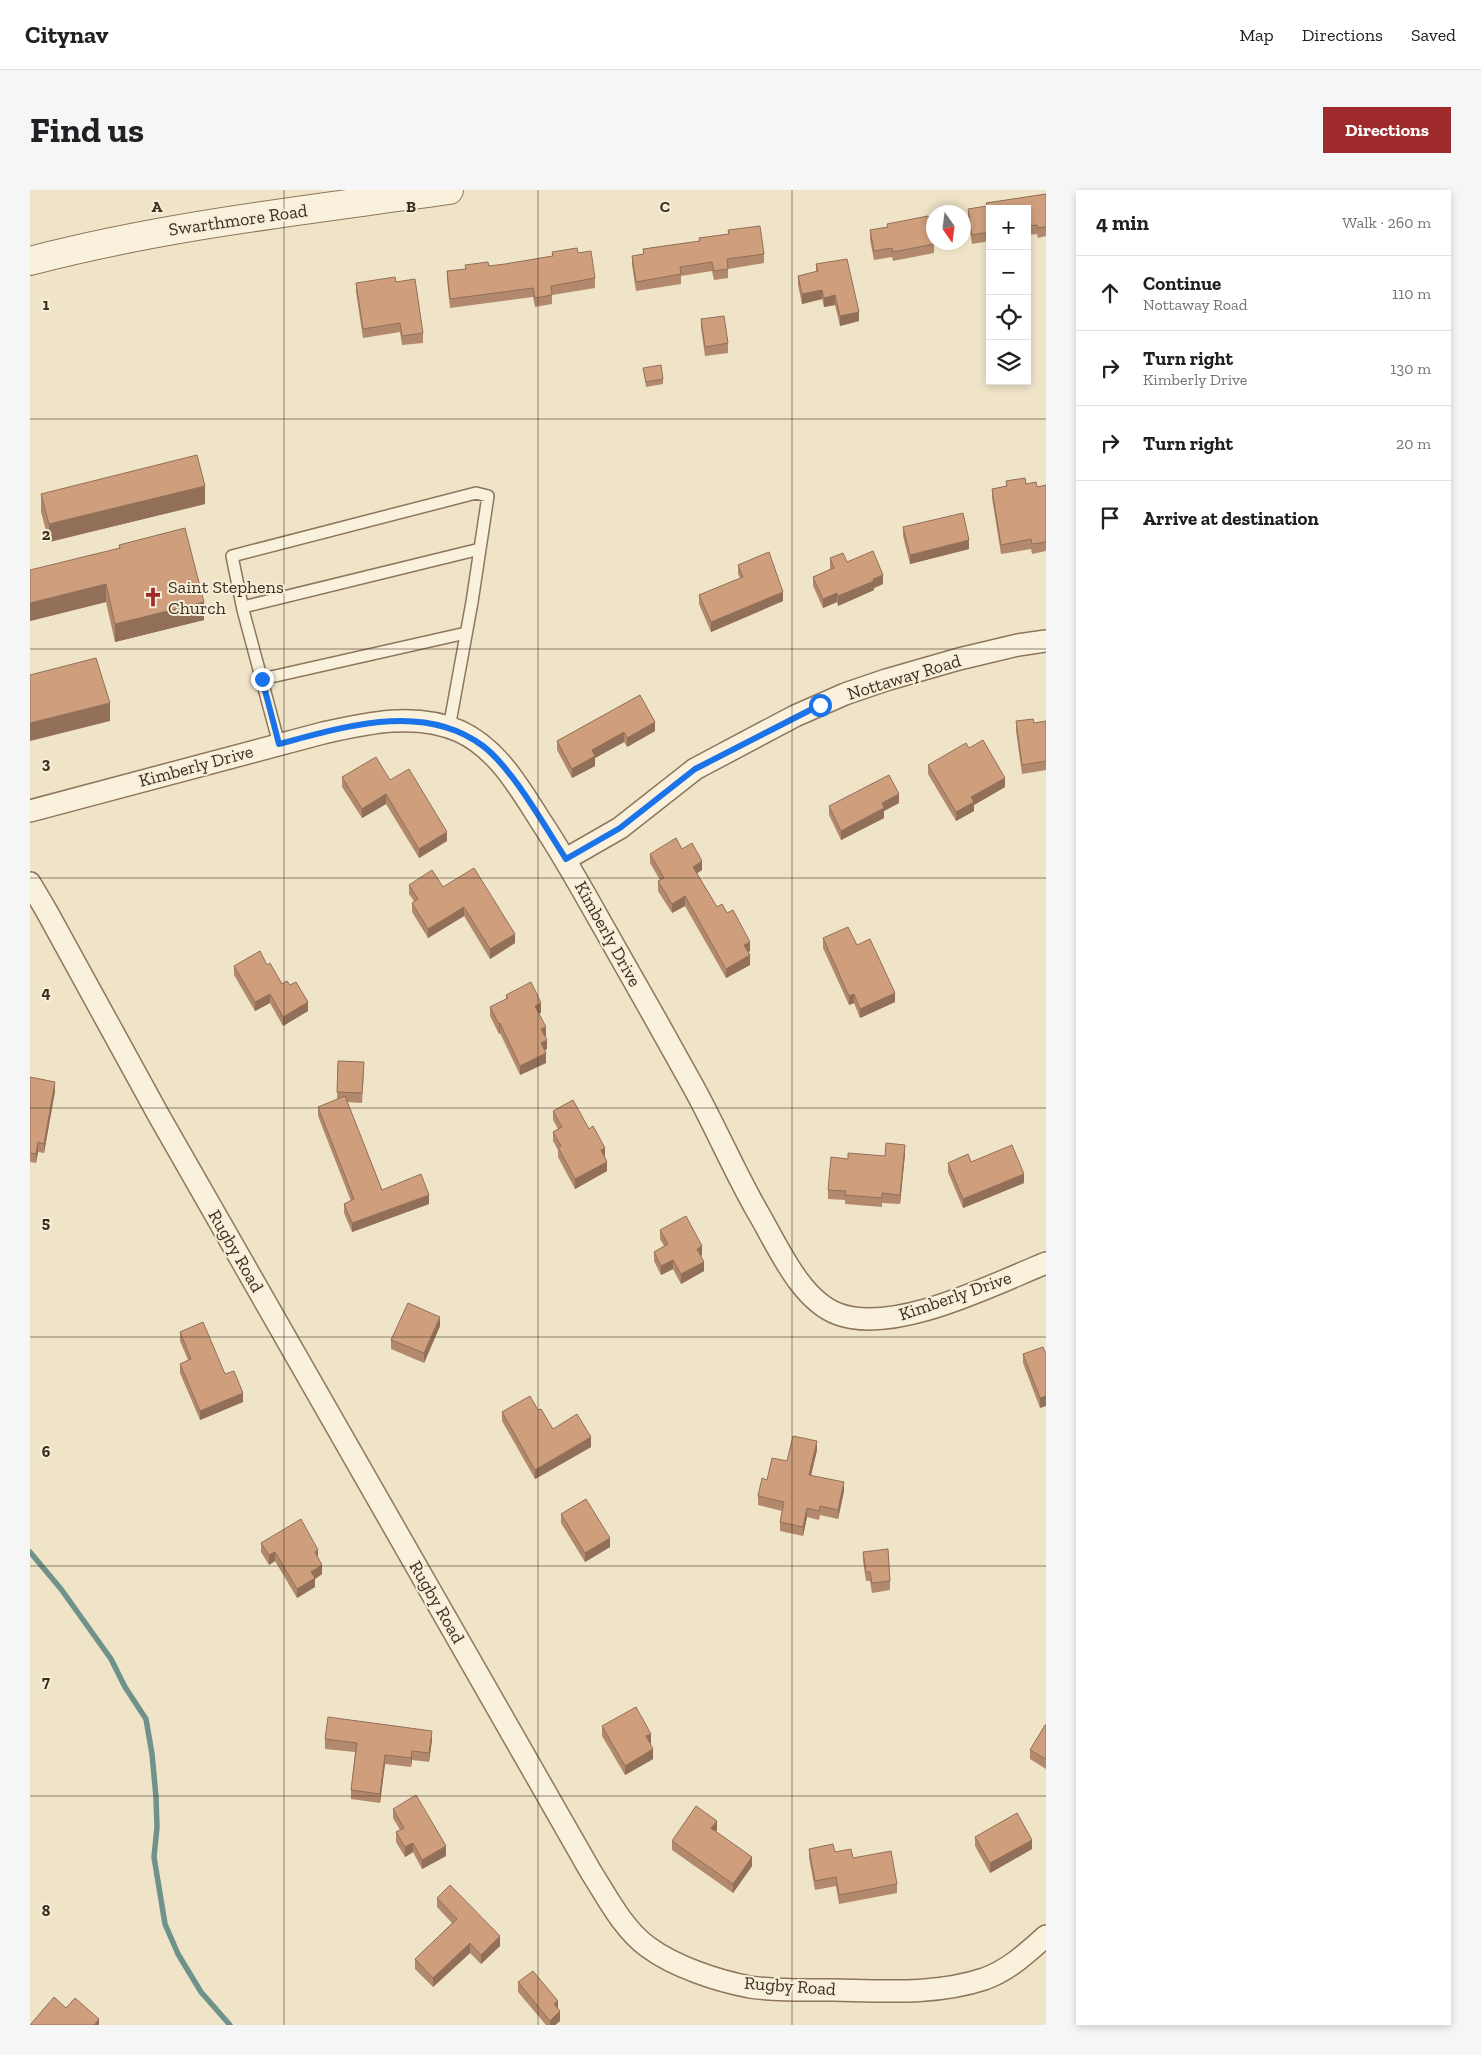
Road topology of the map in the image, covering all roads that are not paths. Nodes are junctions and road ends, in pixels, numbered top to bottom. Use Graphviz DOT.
graph roads {
  1 [pos="448,190"];
  2 [pos="30,260"];
  3 [pos="480,549"];
  4 [pos="243,608"];
  5 [pos="466,633"];
  6 [pos="1046,641"];
  7 [pos="262,679"];
  8 [pos="449,728"];
  9 [pos="279,744"];
  10 [pos="30,811"];
  11 [pos="566,859"];
  12 [pos="30,883"];
  13 [pos="1046,1264"];
  14 [pos="1046,1936"];
  1 -- 2 [label="street, Swarthmore Road"];
  3 -- 4 [label="lane"];
  3 -- 4 [label="lane"];
  3 -- 5 [label="lane"];
  4 -- 7 [label="lane"];
  5 -- 7 [label="lane"];
  5 -- 8 [label="lane"];
  6 -- 11 [label="street, Nottaway Road"];
  7 -- 9 [label="lane"];
  8 -- 9 [label="street, Kimberly Drive"];
  8 -- 11 [label="street, Kimberly Drive"];
  9 -- 10 [label="street, Kimberly Drive"];
  11 -- 13 [label="street, Kimberly Drive"];
  12 -- 14 [label="street, Rugby Road"];
}
